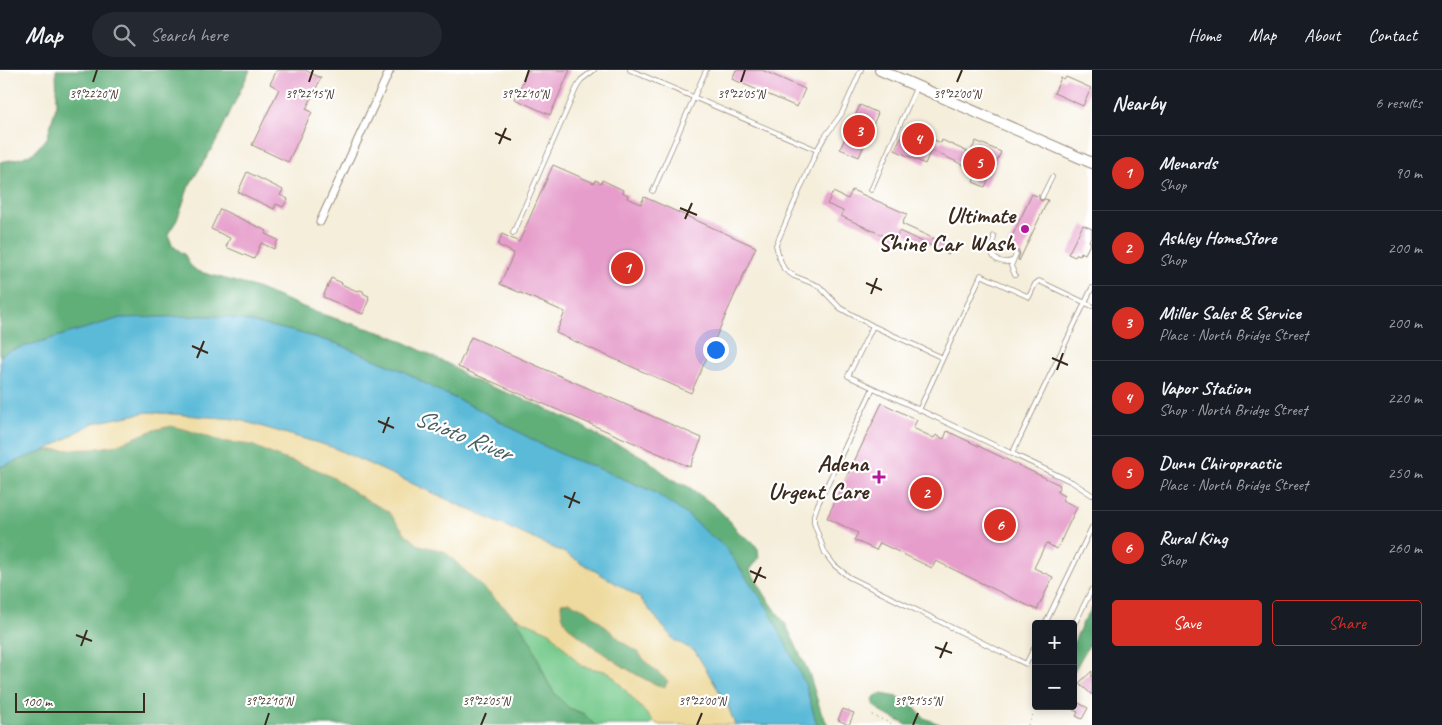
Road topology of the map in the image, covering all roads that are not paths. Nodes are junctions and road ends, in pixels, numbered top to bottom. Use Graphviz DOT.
graph roads {
  1 [pos="390,70"];
  2 [pos="594,70"];
  3 [pos="630,70"];
  4 [pos="706,70"];
  5 [pos="861,70"];
  6 [pos="880,70"];
  7 [pos="917,86"];
  8 [pos="694,97"];
  9 [pos="818,150"];
  10 [pos="1092,163"];
  11 [pos="1052,177"];
  12 [pos="871,190"];
  13 [pos="653,191"];
  14 [pos="1042,197"];
  15 [pos="320,222"];
  16 [pos="513,233"];
  17 [pos="994,236"];
  18 [pos="1016,254"];
  19 [pos="1012,261"];
  20 [pos="1015,275"];
  21 [pos="1092,288"];
  22 [pos="1085,302"];
  23 [pos="1092,306"];
  24 [pos="873,326"];
  25 [pos="943,358"];
  26 [pos="872,388"];
  27 [pos="919,410"];
  28 [pos="1012,454"];
  29 [pos="1092,495"];
  30 [pos="1092,527"];
  31 [pos="1092,589"];
  32 [pos="1047,620"];
  33 [pos="1076,620"];
  34 [pos="1032,652"];
  1 -- 15 [label="street"];
  2 -- 16 [label="lane"];
  3 -- 8 [label="lane"];
  4 -- 8 [label="lane"];
  5 -- 9 [label="lane"];
  6 -- 7 [label="main road"];
  7 -- 10 [label="main road"];
  7 -- 12 [label="lane"];
  8 -- 9 [label="lane"];
  8 -- 13 [label="lane"];
  9 -- 24 [label="lane"];
  11 -- 14 [label="lane"];
  17 -- 19 [label="lane"];
  18 -- 19 [label="lane"];
  19 -- 20 [label="lane"];
  21 -- 22 [label="lane"];
  22 -- 23 [label="lane"];
  22 -- 25 [label="lane"];
  22 -- 28 [label="lane"];
  24 -- 25 [label="lane"];
  24 -- 26 [label="lane"];
  25 -- 27 [label="lane"];
  26 -- 27 [label="lane"];
  26 -- 34 [label="lane"];
  27 -- 28 [label="lane"];
  28 -- 29 [label="lane"];
  30 -- 32 [label="lane"];
  31 -- 33 [label="lane"];
}
